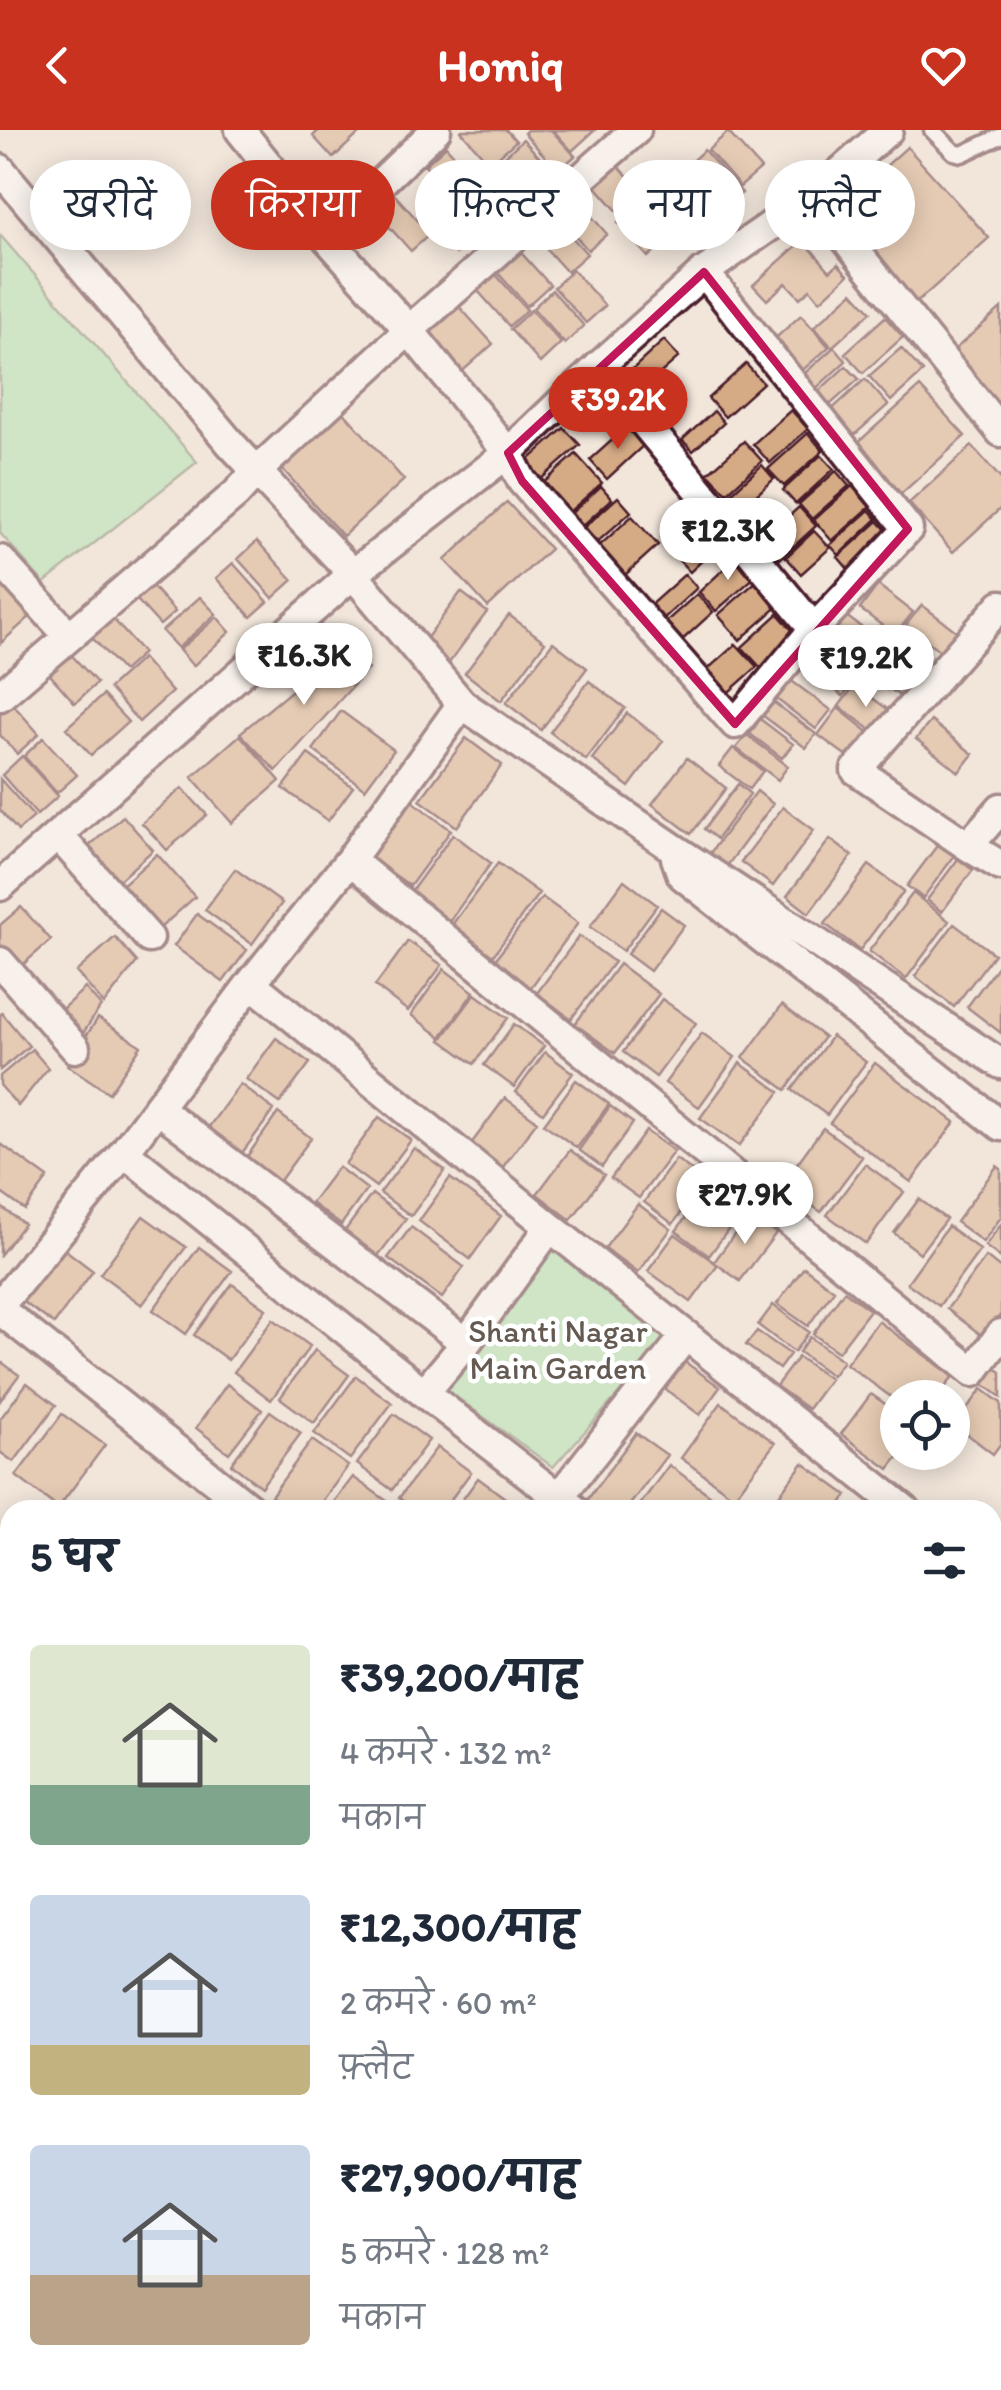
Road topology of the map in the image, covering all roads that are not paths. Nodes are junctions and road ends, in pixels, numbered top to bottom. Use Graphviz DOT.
graph roads {
  1 [pos="240,130"];
  2 [pos="636,130"];
  3 [pos="888,130"];
  4 [pos="932,130"];
  5 [pos="425,133"];
  6 [pos="1001,136"];
  7 [pos="264,160"];
  8 [pos="854,160"];
  9 [pos="395,164"];
  10 [pos="0,169"];
  11 [pos="765,230"];
  12 [pos="337,250"];
  13 [pos="855,250"];
  14 [pos="704,272"];
  15 [pos="408,330"];
  16 [pos="598,367"];
  17 [pos="1001,432"];
  18 [pos="508,454"];
  19 [pos="257,471"];
  20 [pos="0,560"];
  21 [pos="353,574"];
  22 [pos="1001,605"];
  23 [pos="814,629"];
  24 [pos="68,635"];
  25 [pos="0,696"];
  26 [pos="462,704"];
  27 [pos="1001,808"];
  28 [pos="58,834"];
  29 [pos="968,846"];
  30 [pos="673,848"];
  31 [pos="350,860"];
  32 [pos="1001,866"];
  33 [pos="0,886"];
  34 [pos="149,938"];
  35 [pos="0,962"];
  36 [pos="251,983"];
  37 [pos="843,1002"];
  38 [pos="912,1006"];
  39 [pos="75,1048"];
  40 [pos="1001,1064"];
  41 [pos="157,1108"];
  42 [pos="1001,1126"];
  43 [pos="124,1152"];
  44 [pos="550,1227"];
  45 [pos="0,1308"];
  46 [pos="1001,1334"];
  47 [pos="686,1335"];
  48 [pos="466,1343"];
  49 [pos="424,1392"];
  50 [pos="240,1500"];
  51 [pos="562,1500"];
  52 [pos="570,1500"];
  53 [pos="884,1500"];
  1 -- 7 [label="street"];
  2 -- 15 [label="street"];
  3 -- 8 [label="street"];
  4 -- 6 [label="lane"];
  5 -- 9 [label="street"];
  10 -- 19 [label="street"];
  11 -- 14 [label="street"];
  12 -- 15 [label="street"];
  13 -- 17 [label="street"];
  14 -- 16 [label="street"];
  14 -- 23 [label="street"];
  15 -- 18 [label="street"];
  15 -- 19 [label="street"];
  16 -- 18 [label="street"];
  16 -- 23 [label="street"];
  18 -- 21 [label="street"];
  18 -- 23 [label="street"];
  19 -- 21 [label="street"];
  19 -- 24 [label="street"];
  20 -- 24 [label="street"];
  21 -- 26 [label="street"];
  21 -- 28 [label="street"];
  22 -- 29 [label="street"];
  24 -- 25 [label="street"];
  26 -- 30 [label="street"];
  26 -- 31 [label="street"];
  27 -- 29 [label="street"];
  28 -- 33 [label="street"];
  28 -- 34 [label="street"];
  29 -- 32 [label="street"];
  30 -- 37 [label="street"];
  30 -- 38 [label="street"];
  31 -- 36 [label="street"];
  31 -- 46 [label="street"];
  35 -- 39 [label="street"];
  36 -- 41 [label="street"];
  36 -- 44 [label="street"];
  37 -- 38 [label="street"];
  37 -- 42 [label="street"];
  38 -- 40 [label="street"];
  41 -- 43 [label="street"];
  41 -- 48 [label="street"];
  43 -- 45 [label="street"];
  43 -- 49 [label="street"];
  44 -- 47 [label="street"];
  44 -- 48 [label="street"];
  45 -- 50 [label="street"];
  47 -- 52 [label="street"];
  47 -- 53 [label="street"];
  48 -- 49 [label="street"];
  49 -- 51 [label="street"];
}
